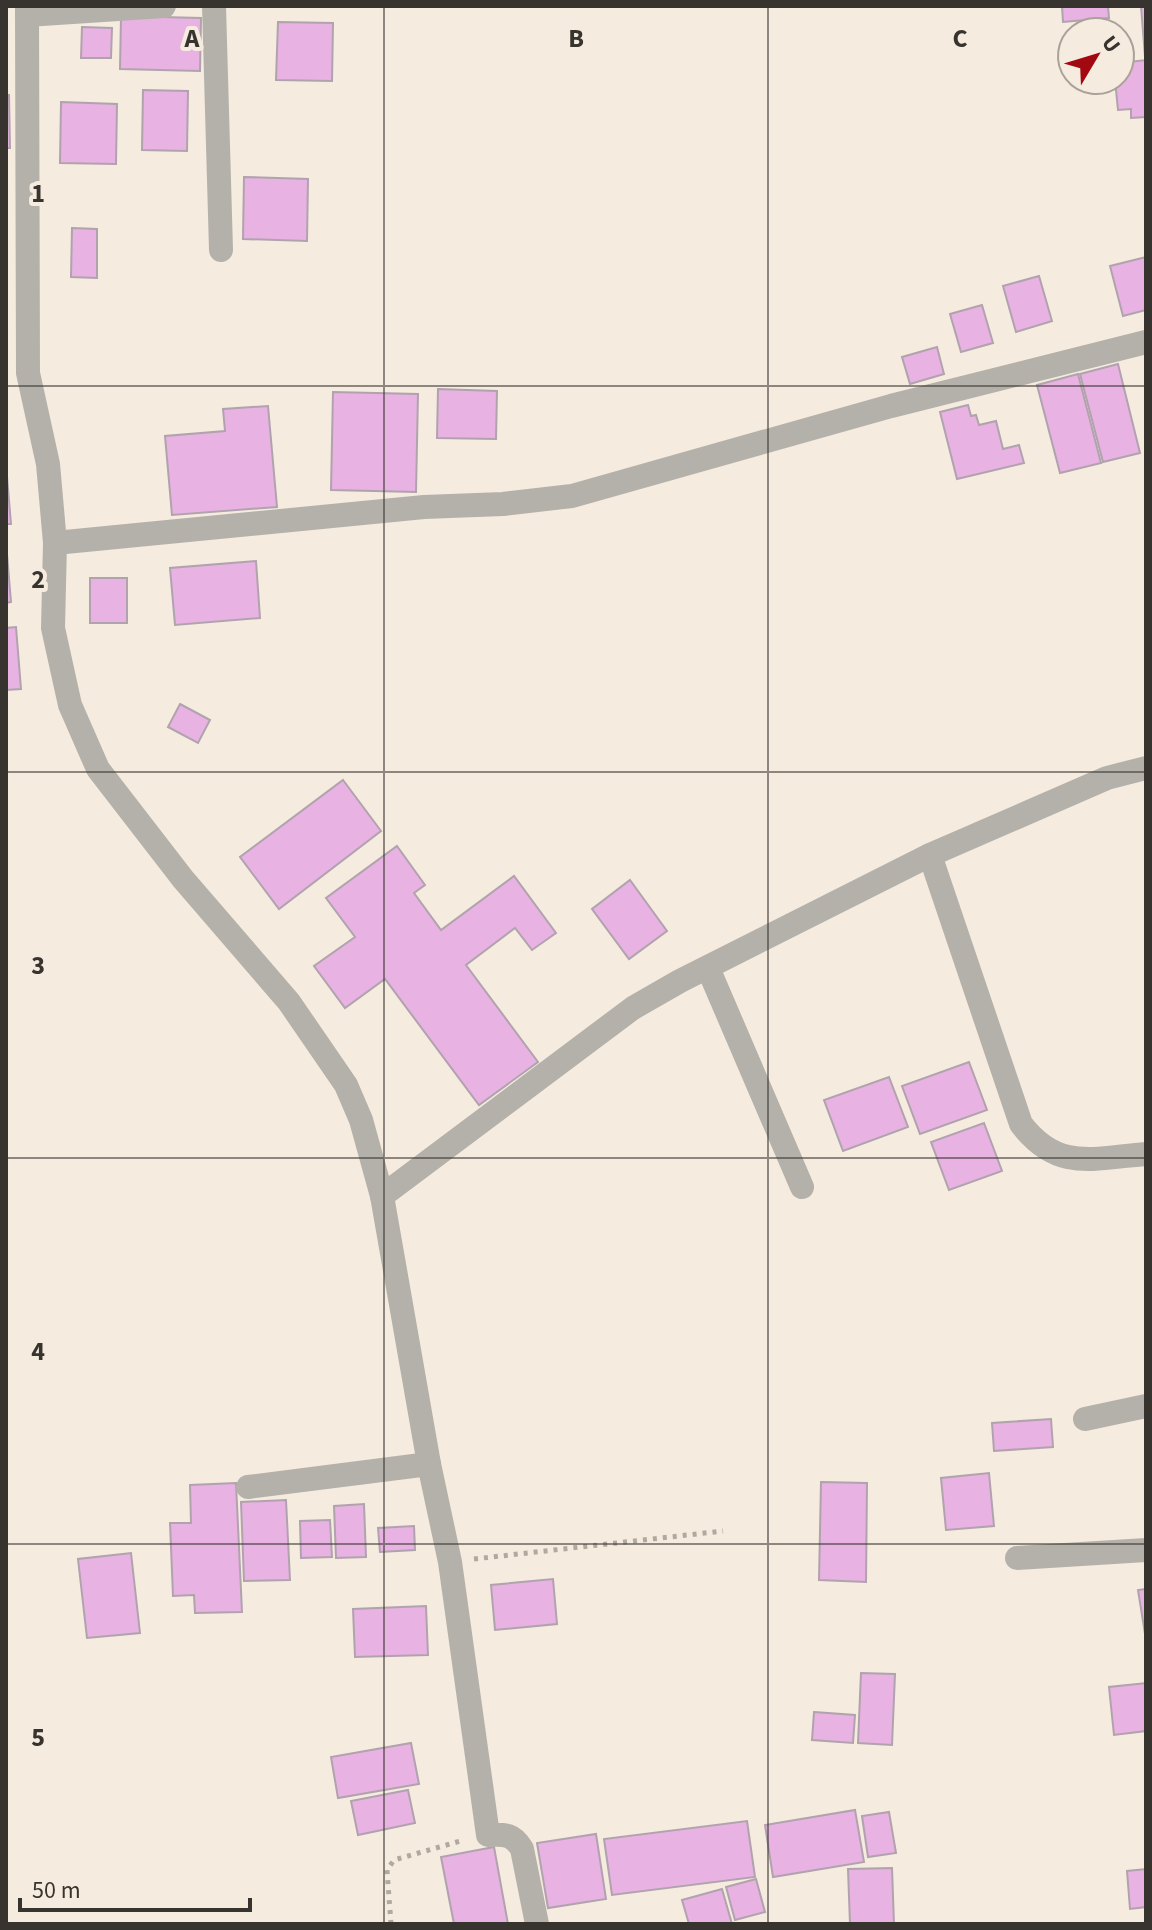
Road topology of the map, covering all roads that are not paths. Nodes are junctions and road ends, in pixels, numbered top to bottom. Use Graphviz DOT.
graph roads {
  1 [pos="164,6"];
  2 [pos="214,6"];
  3 [pos="27,11"];
  4 [pos="221,250"];
  5 [pos="1146,342"];
  6 [pos="55,543"];
  7 [pos="1146,768"];
  8 [pos="930,855"];
  9 [pos="708,968"];
  10 [pos="1146,1154"];
  11 [pos="802,1187"];
  12 [pos="382,1196"];
  13 [pos="1146,1406"];
  14 [pos="1085,1419"];
  15 [pos="429,1464"];
  16 [pos="248,1487"];
  17 [pos="1146,1550"];
  18 [pos="1017,1558"];
  19 [pos="537,1924"];
  1 -- 3 [label="street"];
  2 -- 4 [label="street"];
  3 -- 6 [label="street"];
  5 -- 6 [label="street"];
  6 -- 12 [label="street"];
  7 -- 8 [label="street"];
  8 -- 9 [label="street"];
  8 -- 10 [label="street"];
  9 -- 11 [label="street"];
  9 -- 12 [label="street"];
  12 -- 15 [label="street"];
  13 -- 14 [label="street"];
  15 -- 16 [label="street"];
  15 -- 19 [label="street"];
  17 -- 18 [label="street"];
}
